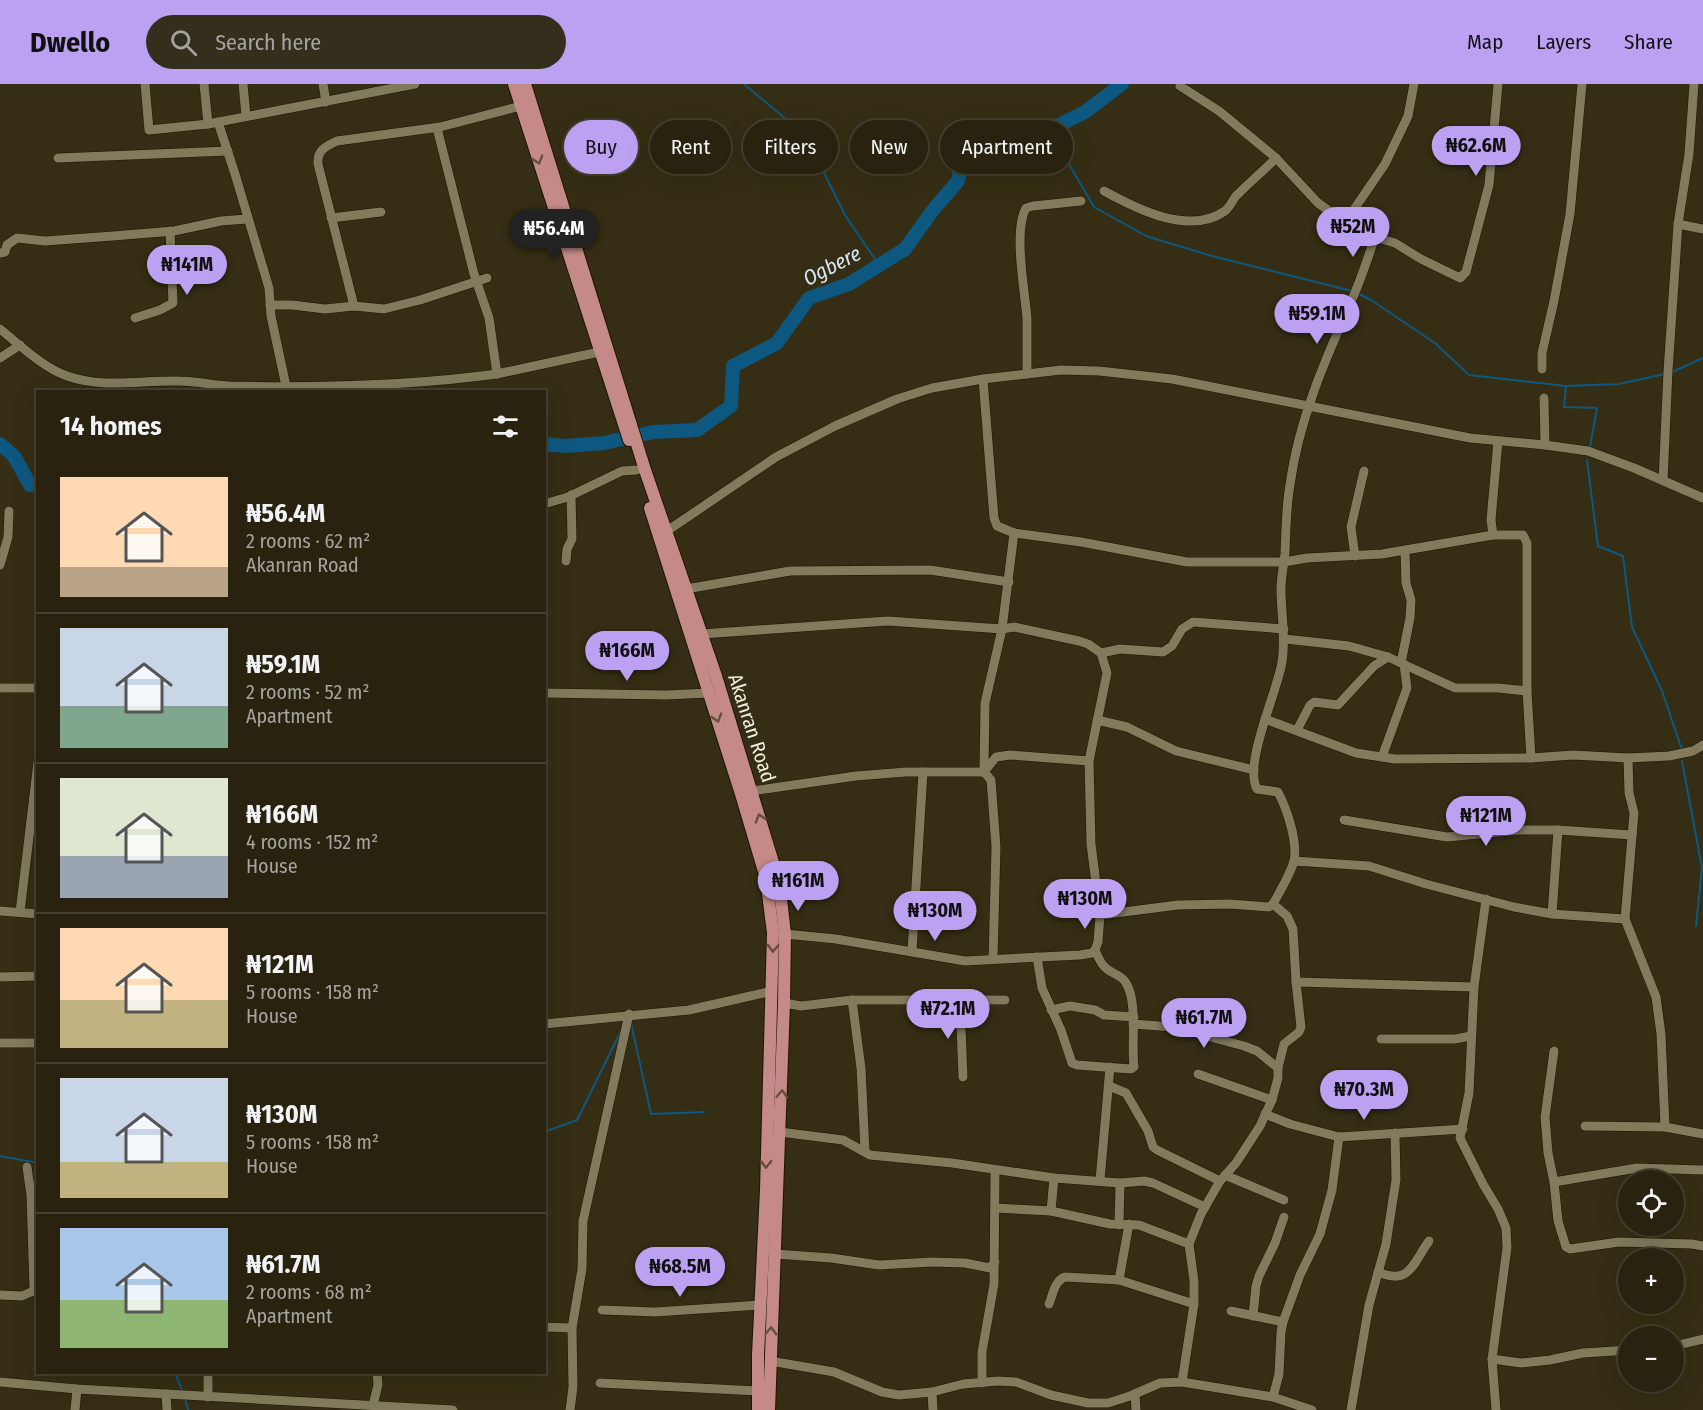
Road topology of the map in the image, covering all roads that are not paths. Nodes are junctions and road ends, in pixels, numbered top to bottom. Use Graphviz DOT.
graph roads {
  1 [pos="145,84"];
  2 [pos="204,84"];
  3 [pos="243,84"];
  4 [pos="323,84"];
  5 [pos="514,84"];
  6 [pos="525,84"];
  7 [pos="1181,84"];
  8 [pos="1414,84"];
  9 [pos="1498,84"];
  10 [pos="1582,84"];
  11 [pos="1694,84"];
  12 [pos="410,85"];
  13 [pos="326,102"];
  14 [pos="521,106"];
  15 [pos="246,116"];
  16 [pos="213,123"];
  17 [pos="437,128"];
  18 [pos="107,146"];
  19 [pos="228,151"];
  20 [pos="109,157"];
  21 [pos="58,158"];
  22 [pos="1276,158"];
  23 [pos="1104,191"];
  24 [pos="1082,201"];
  25 [pos="381,212"];
  26 [pos="332,218"];
  27 [pos="248,219"];
  28 [pos="1346,221"];
  29 [pos="1678,224"];
  30 [pos="1703,229"];
  31 [pos="170,231"];
  32 [pos="1376,237"];
  33 [pos="570,245"];
  34 [pos="0,253"];
  35 [pos="487,278"];
  36 [pos="477,283"];
  37 [pos="270,305"];
  38 [pos="354,306"];
  39 [pos="135,318"];
  40 [pos="0,329"];
  41 [pos="20,345"];
  42 [pos="599,352"];
  43 [pos="0,358"];
  44 [pos="1542,369"];
  45 [pos="497,374"];
  46 [pos="1027,374"];
  47 [pos="983,379"];
  48 [pos="286,386"];
  49 [pos="375,387"];
  50 [pos="1544,398"];
  51 [pos="1308,406"];
  52 [pos="628,425"];
  53 [pos="633,441"];
  54 [pos="1498,441"];
  55 [pos="1545,445"];
  56 [pos="637,470"];
  57 [pos="1364,471"];
  58 [pos="1664,481"];
  59 [pos="571,495"];
  60 [pos="1703,498"];
  61 [pos="546,503"];
  62 [pos="9,511"];
  63 [pos="667,531"];
  64 [pos="1014,533"];
  65 [pos="1493,535"];
  66 [pos="1405,551"];
  67 [pos="1355,556"];
  68 [pos="566,561"];
  69 [pos="1284,561"];
  70 [pos="0,565"];
  71 [pos="1009,582"];
  72 [pos="687,589"];
  73 [pos="1002,629"];
  74 [pos="701,634"];
  75 [pos="1285,634"];
  76 [pos="1101,653"];
  77 [pos="1388,657"];
  78 [pos="1403,663"];
  79 [pos="1418,670"];
  80 [pos="1406,678"];
  81 [pos="0,688"];
  82 [pos="36,688"];
  83 [pos="1527,691"];
  84 [pos="546,693"];
  85 [pos="709,693"];
  86 [pos="1265,719"];
  87 [pos="1097,720"];
  88 [pos="1297,730"];
  89 [pos="1703,745"];
  90 [pos="1382,757"];
  91 [pos="1628,758"];
  92 [pos="1530,759"];
  93 [pos="1089,761"];
  94 [pos="1254,770"];
  95 [pos="923,772"];
  96 [pos="984,772"];
  97 [pos="36,776"];
  98 [pos="752,792"];
  99 [pos="1344,820"];
  100 [pos="1558,830"];
  101 [pos="1632,835"];
  102 [pos="1294,861"];
  103 [pos="1486,899"];
  104 [pos="1273,904"];
  105 [pos="0,911"];
  106 [pos="20,912"];
  107 [pos="36,914"];
  108 [pos="1551,914"];
  109 [pos="1100,915"];
  110 [pos="1625,920"];
  111 [pos="785,934"];
  112 [pos="1095,950"];
  113 [pos="912,951"];
  114 [pos="1038,957"];
  115 [pos="993,959"];
  116 [pos="36,976"];
  117 [pos="0,977"];
  118 [pos="1296,982"];
  119 [pos="1474,987"];
  120 [pos="772,991"];
  121 [pos="852,1000"];
  122 [pos="1005,1000"];
  123 [pos="960,1001"];
  124 [pos="784,1004"];
  125 [pos="1051,1010"];
  126 [pos="629,1014"];
  127 [pos="1134,1020"];
  128 [pos="546,1024"];
  129 [pos="771,1028"];
  130 [pos="784,1030"];
  131 [pos="1471,1036"];
  132 [pos="1381,1039"];
  133 [pos="36,1043"];
  134 [pos="0,1044"];
  135 [pos="1554,1051"];
  136 [pos="1110,1067"];
  137 [pos="1278,1068"];
  138 [pos="1198,1074"];
  139 [pos="963,1077"];
  140 [pos="1109,1086"];
  141 [pos="1272,1100"];
  142 [pos="1265,1114"];
  143 [pos="1585,1126"];
  144 [pos="1665,1128"];
  145 [pos="1463,1129"];
  146 [pos="780,1132"];
  147 [pos="1395,1133"];
  148 [pos="1703,1134"];
  149 [pos="1339,1137"];
  150 [pos="865,1151"];
  151 [pos="27,1167"];
  152 [pos="1703,1170"];
  153 [pos="995,1171"];
  154 [pos="1054,1178"];
  155 [pos="1222,1178"];
  156 [pos="1100,1180"];
  157 [pos="1554,1182"];
  158 [pos="1120,1183"];
  159 [pos="1284,1200"];
  160 [pos="1205,1207"];
  161 [pos="995,1208"];
  162 [pos="1051,1211"];
  163 [pos="1284,1217"];
  164 [pos="1130,1224"];
  165 [pos="1119,1225"];
  166 [pos="1430,1240"];
  167 [pos="1189,1244"];
  168 [pos="1703,1246"];
  169 [pos="775,1254"];
  170 [pos="995,1262"];
  171 [pos="1378,1272"];
  172 [pos="1119,1280"];
  173 [pos="36,1289"];
  174 [pos="0,1295"];
  175 [pos="1049,1304"];
  176 [pos="1194,1304"];
  177 [pos="760,1305"];
  178 [pos="602,1310"];
  179 [pos="1231,1311"];
  180 [pos="1253,1316"];
  181 [pos="1283,1322"];
  182 [pos="546,1327"];
  183 [pos="572,1328"];
  184 [pos="1703,1339"];
  185 [pos="1684,1344"];
  186 [pos="1618,1351"];
  187 [pos="1492,1359"];
  188 [pos="770,1360"];
  189 [pos="208,1374"];
  190 [pos="377,1374"];
  191 [pos="0,1382"];
  192 [pos="1182,1382"];
  193 [pos="600,1383"];
  194 [pos="982,1383"];
  195 [pos="77,1389"];
  196 [pos="758,1391"];
  197 [pos="932,1392"];
  198 [pos="166,1394"];
  199 [pos="1135,1394"];
  200 [pos="208,1397"];
  201 [pos="1273,1397"];
  202 [pos="373,1405"];
  203 [pos="75,1410"];
  204 [pos="167,1410"];
  205 [pos="453,1410"];
  206 [pos="570,1410"];
  207 [pos="758,1410"];
  208 [pos="769,1410"];
  209 [pos="933,1410"];
  210 [pos="1136,1410"];
  211 [pos="1312,1410"];
  212 [pos="1351,1410"];
  213 [pos="1496,1410"];
  1 -- 16 [label="street"];
  2 -- 16 [label="street"];
  3 -- 15 [label="street"];
  4 -- 13 [label="street"];
  5 -- 14 [label="main road, Akanran Road"];
  6 -- 33 [label="main road, Akanran Road"];
  7 -- 22 [label="street"];
  8 -- 28 [label="street"];
  9 -- 32 [label="street"];
  10 -- 44 [label="street"];
  11 -- 29 [label="street"];
  12 -- 13 [label="street"];
  13 -- 15 [label="street"];
  14 -- 17 [label="street"];
  14 -- 33 [label="main road, Akanran Road, one-way"];
  15 -- 16 [label="street"];
  16 -- 19 [label="street"];
  17 -- 26 [label="street"];
  17 -- 36 [label="street"];
  18 -- 20 [label="street"];
  19 -- 20 [label="street"];
  19 -- 27 [label="street"];
  20 -- 21 [label="street"];
  22 -- 23 [label="street"];
  22 -- 28 [label="street"];
  24 -- 46 [label="street"];
  25 -- 26 [label="street"];
  26 -- 38 [label="street"];
  27 -- 31 [label="street"];
  27 -- 37 [label="street"];
  28 -- 32 [label="street"];
  29 -- 30 [label="street"];
  29 -- 58 [label="street"];
  31 -- 34 [label="street"];
  31 -- 39 [label="street"];
  32 -- 51 [label="street"];
  33 -- 42 [label="main road, Akanran Road"];
  33 -- 52 [label="main road, Akanran Road"];
  35 -- 36 [label="street"];
  36 -- 38 [label="street"];
  36 -- 45 [label="street"];
  37 -- 38 [label="street"];
  37 -- 48 [label="street"];
  40 -- 41 [label="street"];
  41 -- 43 [label="street"];
  41 -- 48 [label="street"];
  42 -- 45 [label="street"];
  42 -- 52 [label="main road, Akanran Road"];
  45 -- 49 [label="street"];
  46 -- 47 [label="street"];
  46 -- 51 [label="street"];
  47 -- 63 [label="street"];
  47 -- 64 [label="street"];
  48 -- 49 [label="street"];
  50 -- 55 [label="street"];
  51 -- 54 [label="street"];
  51 -- 69 [label="street"];
  52 -- 53 [label="main road, Akanran Road"];
  53 -- 56 [label="main road, Akanran Road"];
  53 -- 63 [label="main road, Akanran Road"];
  54 -- 55 [label="street"];
  54 -- 65 [label="street"];
  55 -- 58 [label="street"];
  56 -- 59 [label="street"];
  56 -- 85 [label="main road, Akanran Road"];
  57 -- 67 [label="street"];
  58 -- 60 [label="street"];
  59 -- 61 [label="street"];
  59 -- 68 [label="street"];
  62 -- 70 [label="street"];
  63 -- 72 [label="main road, Akanran Road"];
  64 -- 69 [label="street"];
  64 -- 71 [label="street"];
  65 -- 66 [label="street"];
  65 -- 83 [label="street"];
  66 -- 67 [label="street"];
  66 -- 78 [label="street"];
  67 -- 69 [label="street"];
  69 -- 75 [label="street"];
  71 -- 72 [label="street"];
  71 -- 73 [label="street"];
  72 -- 74 [label="main road, Akanran Road"];
  73 -- 74 [label="street"];
  73 -- 76 [label="street"];
  73 -- 96 [label="street"];
  74 -- 98 [label="main road, Akanran Road"];
  75 -- 76 [label="street"];
  75 -- 77 [label="street"];
  75 -- 86 [label="street"];
  76 -- 87 [label="street"];
  77 -- 78 [label="street"];
  77 -- 88 [label="street"];
  78 -- 79 [label="street"];
  78 -- 80 [label="street"];
  79 -- 80 [label="street"];
  79 -- 83 [label="street"];
  80 -- 90 [label="street"];
  81 -- 82 [label="street"];
  83 -- 92 [label="street"];
  84 -- 85 [label="street"];
  85 -- 120 [label="main road, Akanran Road, one-way"];
  86 -- 88 [label="street"];
  86 -- 94 [label="street"];
  87 -- 93 [label="street"];
  87 -- 94 [label="street"];
  88 -- 90 [label="street"];
  89 -- 91 [label="street"];
  90 -- 92 [label="street"];
  91 -- 92 [label="street"];
  91 -- 101 [label="street"];
  93 -- 96 [label="street"];
  93 -- 109 [label="street"];
  94 -- 102 [label="street"];
  95 -- 96 [label="street"];
  95 -- 98 [label="street"];
  95 -- 113 [label="street"];
  96 -- 115 [label="street"];
  97 -- 106 [label="street"];
  111 -- 98 [label="main road, Akanran Road, one-way"];
  99 -- 100 [label="street"];
  100 -- 101 [label="street"];
  100 -- 108 [label="street"];
  101 -- 110 [label="street"];
  102 -- 103 [label="street"];
  102 -- 104 [label="street"];
  103 -- 108 [label="street"];
  103 -- 119 [label="street"];
  104 -- 109 [label="street"];
  104 -- 118 [label="street"];
  105 -- 106 [label="street"];
  106 -- 107 [label="street"];
  108 -- 110 [label="street"];
  109 -- 112 [label="street"];
  110 -- 144 [label="street"];
  111 -- 113 [label="street"];
  111 -- 124 [label="main road, Akanran Road"];
  112 -- 114 [label="street"];
  112 -- 127 [label="street"];
  113 -- 115 [label="street"];
  114 -- 115 [label="street"];
  114 -- 125 [label="street"];
  116 -- 117 [label="street"];
  118 -- 119 [label="street"];
  118 -- 137 [label="street"];
  119 -- 131 [label="street"];
  120 -- 126 [label="street"];
  120 -- 129 [label="main road, Akanran Road"];
  121 -- 123 [label="street"];
  121 -- 124 [label="street"];
  121 -- 150 [label="street"];
  122 -- 123 [label="street"];
  123 -- 139 [label="street"];
  124 -- 130 [label="main road, Akanran Road"];
  125 -- 127 [label="street"];
  125 -- 136 [label="street"];
  126 -- 128 [label="street"];
  126 -- 183 [label="street"];
  127 -- 136 [label="street"];
  127 -- 137 [label="street"];
  129 -- 130 [label="main road"];
  129 -- 177 [label="main road, Akanran Road, one-way"];
  146 -- 130 [label="main road, Akanran Road, one-way"];
  131 -- 132 [label="street"];
  131 -- 145 [label="street"];
  133 -- 134 [label="street"];
  135 -- 157 [label="street"];
  136 -- 140 [label="street"];
  137 -- 141 [label="street"];
  138 -- 141 [label="street"];
  140 -- 155 [label="street"];
  140 -- 156 [label="street"];
  141 -- 142 [label="street"];
  142 -- 149 [label="street"];
  142 -- 155 [label="street"];
  143 -- 144 [label="street"];
  144 -- 148 [label="street"];
  145 -- 147 [label="street"];
  145 -- 187 [label="street"];
  146 -- 150 [label="street"];
  146 -- 169 [label="main road, Akanran Road"];
  147 -- 149 [label="street"];
  147 -- 171 [label="street"];
  149 -- 181 [label="street"];
  150 -- 153 [label="street"];
  151 -- 173 [label="street"];
  152 -- 157 [label="street"];
  153 -- 154 [label="street"];
  153 -- 161 [label="street"];
  154 -- 156 [label="street"];
  154 -- 162 [label="street"];
  155 -- 159 [label="street"];
  155 -- 160 [label="street"];
  156 -- 158 [label="street"];
  157 -- 168 [label="street"];
  158 -- 160 [label="street"];
  158 -- 165 [label="street"];
  160 -- 167 [label="street"];
  161 -- 162 [label="street"];
  161 -- 170 [label="street"];
  162 -- 165 [label="street"];
  163 -- 180 [label="street"];
  164 -- 165 [label="street"];
  164 -- 167 [label="street"];
  164 -- 172 [label="street"];
  166 -- 171 [label="street"];
  167 -- 176 [label="street"];
  169 -- 170 [label="street"];
  188 -- 169 [label="main road, Akanran Road, one-way"];
  170 -- 194 [label="street"];
  171 -- 212 [label="street"];
  172 -- 175 [label="street"];
  172 -- 176 [label="street"];
  173 -- 174 [label="street"];
  176 -- 192 [label="street"];
  177 -- 178 [label="street"];
  177 -- 196 [label="main road, Akanran Road"];
  179 -- 180 [label="street"];
  180 -- 181 [label="street"];
  181 -- 201 [label="street"];
  182 -- 183 [label="street"];
  183 -- 206 [label="street"];
  184 -- 185 [label="street"];
  186 -- 187 [label="street"];
  187 -- 213 [label="street"];
  188 -- 197 [label="street"];
  188 -- 208 [label="main road, Akanran Road"];
  189 -- 200 [label="street"];
  190 -- 202 [label="street"];
  191 -- 195 [label="street"];
  192 -- 199 [label="street"];
  192 -- 201 [label="street"];
  193 -- 196 [label="street"];
  194 -- 197 [label="street"];
  194 -- 199 [label="street"];
  195 -- 198 [label="street"];
  195 -- 203 [label="street"];
  196 -- 207 [label="main road, Akanran Road"];
  197 -- 209 [label="street"];
  198 -- 200 [label="street"];
  198 -- 204 [label="street"];
  199 -- 210 [label="street"];
  200 -- 202 [label="street"];
  201 -- 211 [label="street"];
  202 -- 205 [label="street"];
}
